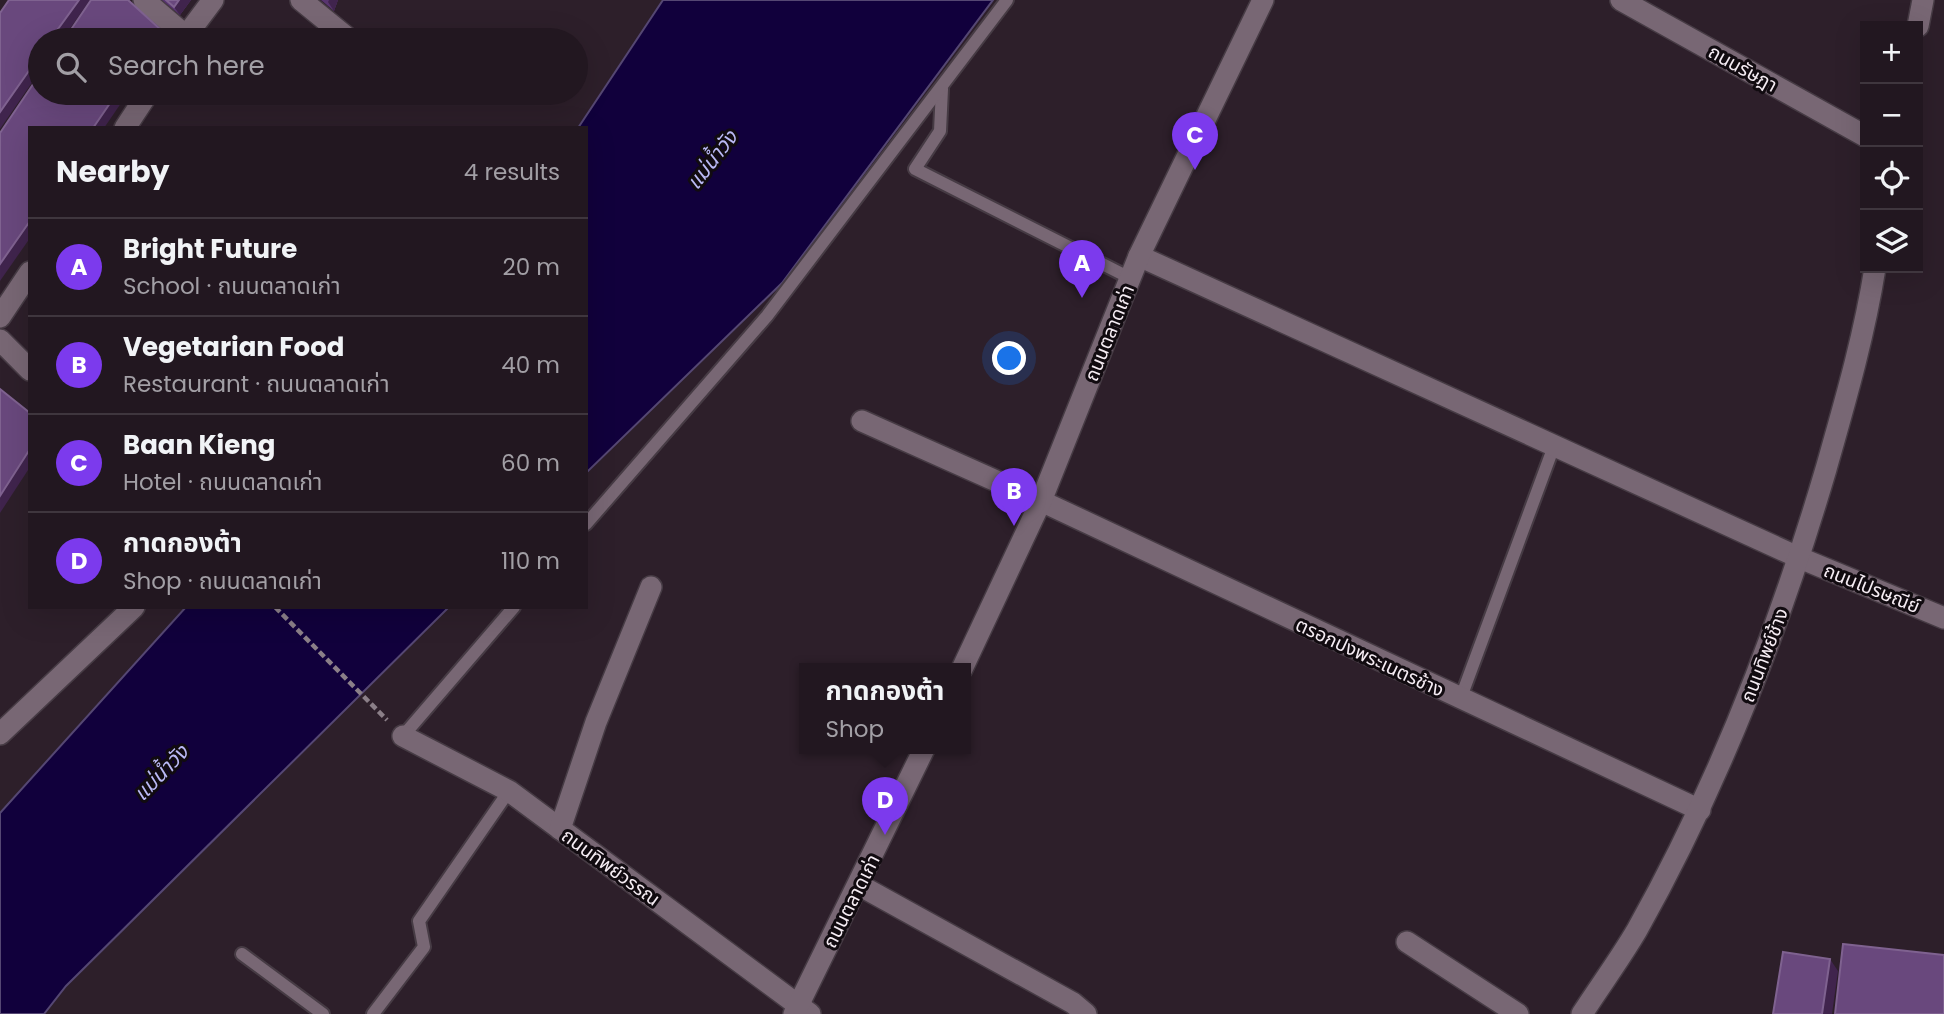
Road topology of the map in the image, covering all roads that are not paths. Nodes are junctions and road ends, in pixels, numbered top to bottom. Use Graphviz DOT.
graph roads {
  1 [pos="144,0"];
  2 [pos="213,0"];
  3 [pos="301,0"];
  4 [pos="1007,0"];
  5 [pos="1263,0"];
  6 [pos="1621,0"];
  7 [pos="1923,0"];
  8 [pos="1919,21"];
  9 [pos="174,28"];
  10 [pos="192,28"];
  11 [pos="335,28"];
  12 [pos="942,87"];
  13 [pos="140,105"];
  14 [pos="126,126"];
  15 [pos="1860,133"];
  16 [pos="1139,256"];
  17 [pos="1874,273"];
  18 [pos="28,275"];
  19 [pos="1130,278"];
  20 [pos="0,317"];
  21 [pos="0,340"];
  22 [pos="28,368"];
  23 [pos="862,421"];
  24 [pos="1554,446"];
  25 [pos="1041,501"];
  26 [pos="588,522"];
  27 [pos="1800,558"];
  28 [pos="651,587"];
  29 [pos="132,609"];
  30 [pos="512,609"];
  31 [pos="1944,618"];
  32 [pos="965,663"];
  33 [pos="1460,700"];
  34 [pos="0,734"];
  35 [pos="403,736"];
  36 [pos="922,754"];
  37 [pos="509,791"];
  38 [pos="1700,810"];
  39 [pos="560,829"];
  40 [pos="859,885"];
  41 [pos="1407,942"];
  42 [pos="242,954"];
  43 [pos="801,1011"];
  44 [pos="323,1014"];
  45 [pos="373,1014"];
  46 [pos="1086,1014"];
  47 [pos="1518,1014"];
  48 [pos="1581,1014"];
  1 -- 9 [label="street"];
  2 -- 10 [label="street"];
  3 -- 11 [label="street"];
  4 -- 12 [label="lane"];
  5 -- 16 [label="street, ถนนตลาดเก่า"];
  6 -- 15 [label="street, ถนนรัษฎา"];
  7 -- 8 [label="street"];
  12 -- 19 [label="lane"];
  12 -- 26 [label="lane"];
  13 -- 14 [label="street"];
  16 -- 19 [label="street, ถนนตลาดเก่า"];
  16 -- 24 [label="street, ถนนไปรษณีย์"];
  17 -- 27 [label="street, ถนนทิพย์ช้าง"];
  18 -- 20 [label="street"];
  19 -- 25 [label="street, ถนนตลาดเก่า"];
  21 -- 22 [label="street"];
  23 -- 25 [label="street, ตรอกปงพระเนตรช้าง"];
  24 -- 27 [label="street, ถนนไปรษณีย์"];
  24 -- 33 [label="lane"];
  25 -- 32 [label="street, ถนนตลาดเก่า"];
  25 -- 33 [label="street, ตรอกปงพระเนตรช้าง"];
  27 -- 31 [label="street, ถนนไปรษณีย์"];
  27 -- 38 [label="street, ถนนทิพย์ช้าง"];
  28 -- 39 [label="street"];
  29 -- 34 [label="street"];
  30 -- 35 [label="lane"];
  33 -- 38 [label="street, ตรอกปงพระเนตรช้าง"];
  35 -- 37 [label="street, ถนนทิพย์วรรณ"];
  36 -- 40 [label="street, ถนนตลาดเก่า"];
  37 -- 39 [label="street, ถนนทิพย์วรรณ"];
  37 -- 45 [label="lane"];
  38 -- 48 [label="street, ถนนทิพย์ช้าง"];
  39 -- 43 [label="street, ถนนทิพย์วรรณ"];
  40 -- 43 [label="street, ถนนตลาดเก่า"];
  40 -- 46 [label="street"];
  41 -- 47 [label="street"];
  42 -- 44 [label="lane"];
}
